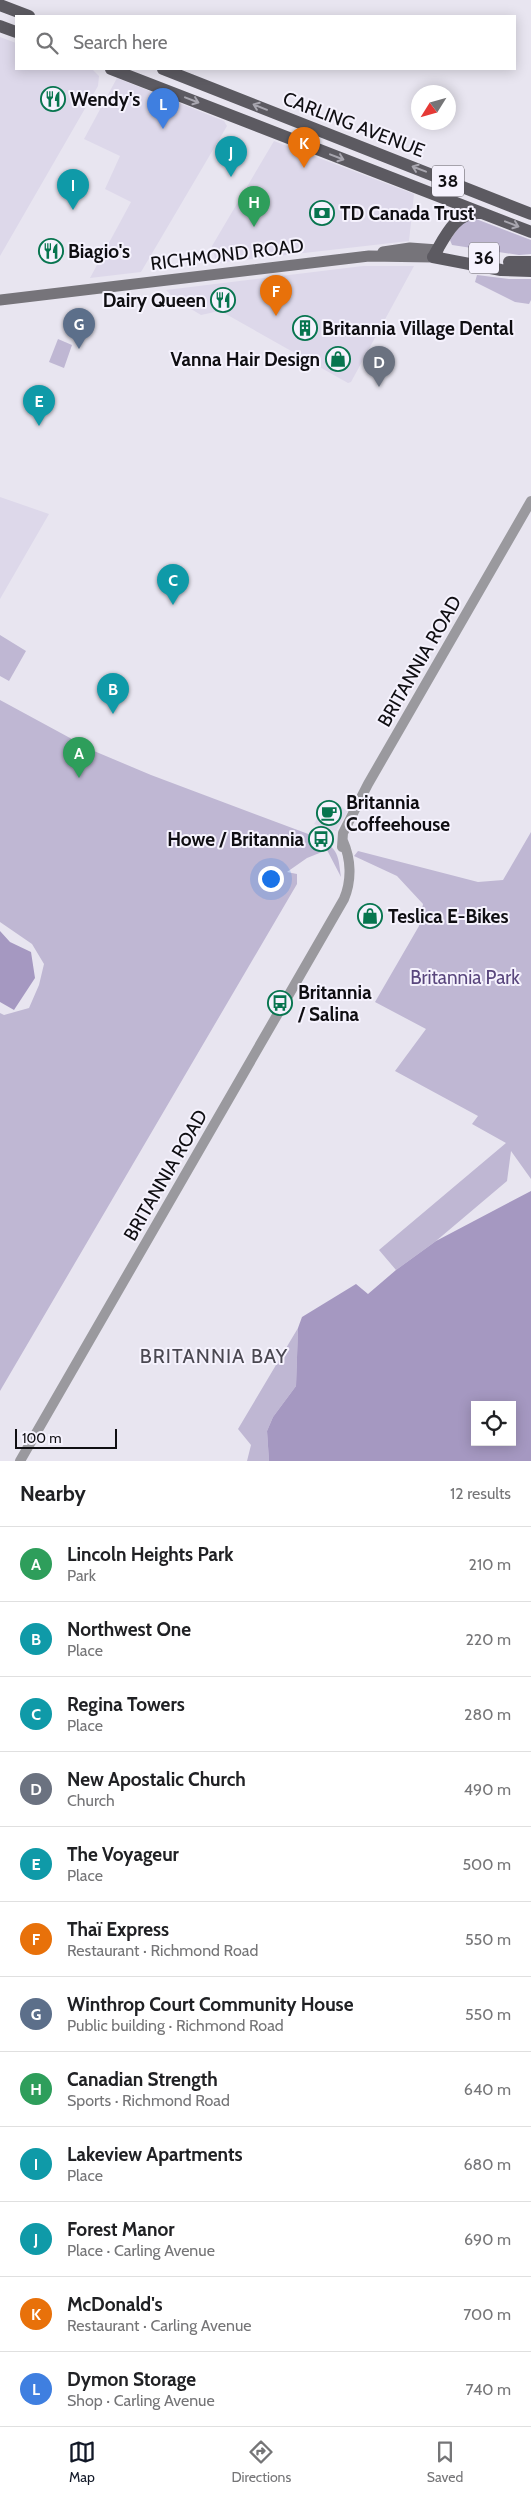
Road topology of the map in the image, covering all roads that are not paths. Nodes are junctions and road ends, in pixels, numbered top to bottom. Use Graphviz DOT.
graph roads {
  1 [pos="0,5"];
  2 [pos="26,15"];
  3 [pos="0,26"];
  4 [pos="15,34"];
  5 [pos="15,34"];
  6 [pos="0,37"];
  7 [pos="114,70"];
  8 [pos="166,70"];
  9 [pos="441,197"];
  10 [pos="531,212"];
  11 [pos="482,213"];
  12 [pos="454,224"];
  13 [pos="531,232"];
  14 [pos="435,254"];
  15 [pos="531,262"];
  16 [pos="531,271"];
  17 [pos="0,300"];
  18 [pos="531,500"];
  19 [pos="20,1461"];
  1 -- 2 [label="main road"];
  3 -- 4 [label="main road"];
  5 -- 6 [label="main road"];
  7 -- 9 [label="main road, CARLING AVENUE / 38, one-way"];
  10 -- 8 [label="main road, CARLING AVENUE / 38, one-way"];
  9 -- 11 [label="main road, CARLING AVENUE / 38"];
  9 -- 12 [label="main road"];
  11 -- 12 [label="main road"];
  11 -- 13 [label="main road, CARLING AVENUE / 38, one-way"];
  12 -- 14 [label="main road"];
  14 -- 15 [label="main road, RICHMOND ROAD / 36"];
  14 -- 16 [label="main road, RICHMOND ROAD / 36"];
  14 -- 17 [label="main road, RICHMOND ROAD / 36"];
  18 -- 19 [label="street, BRITANNIA ROAD"];
}
